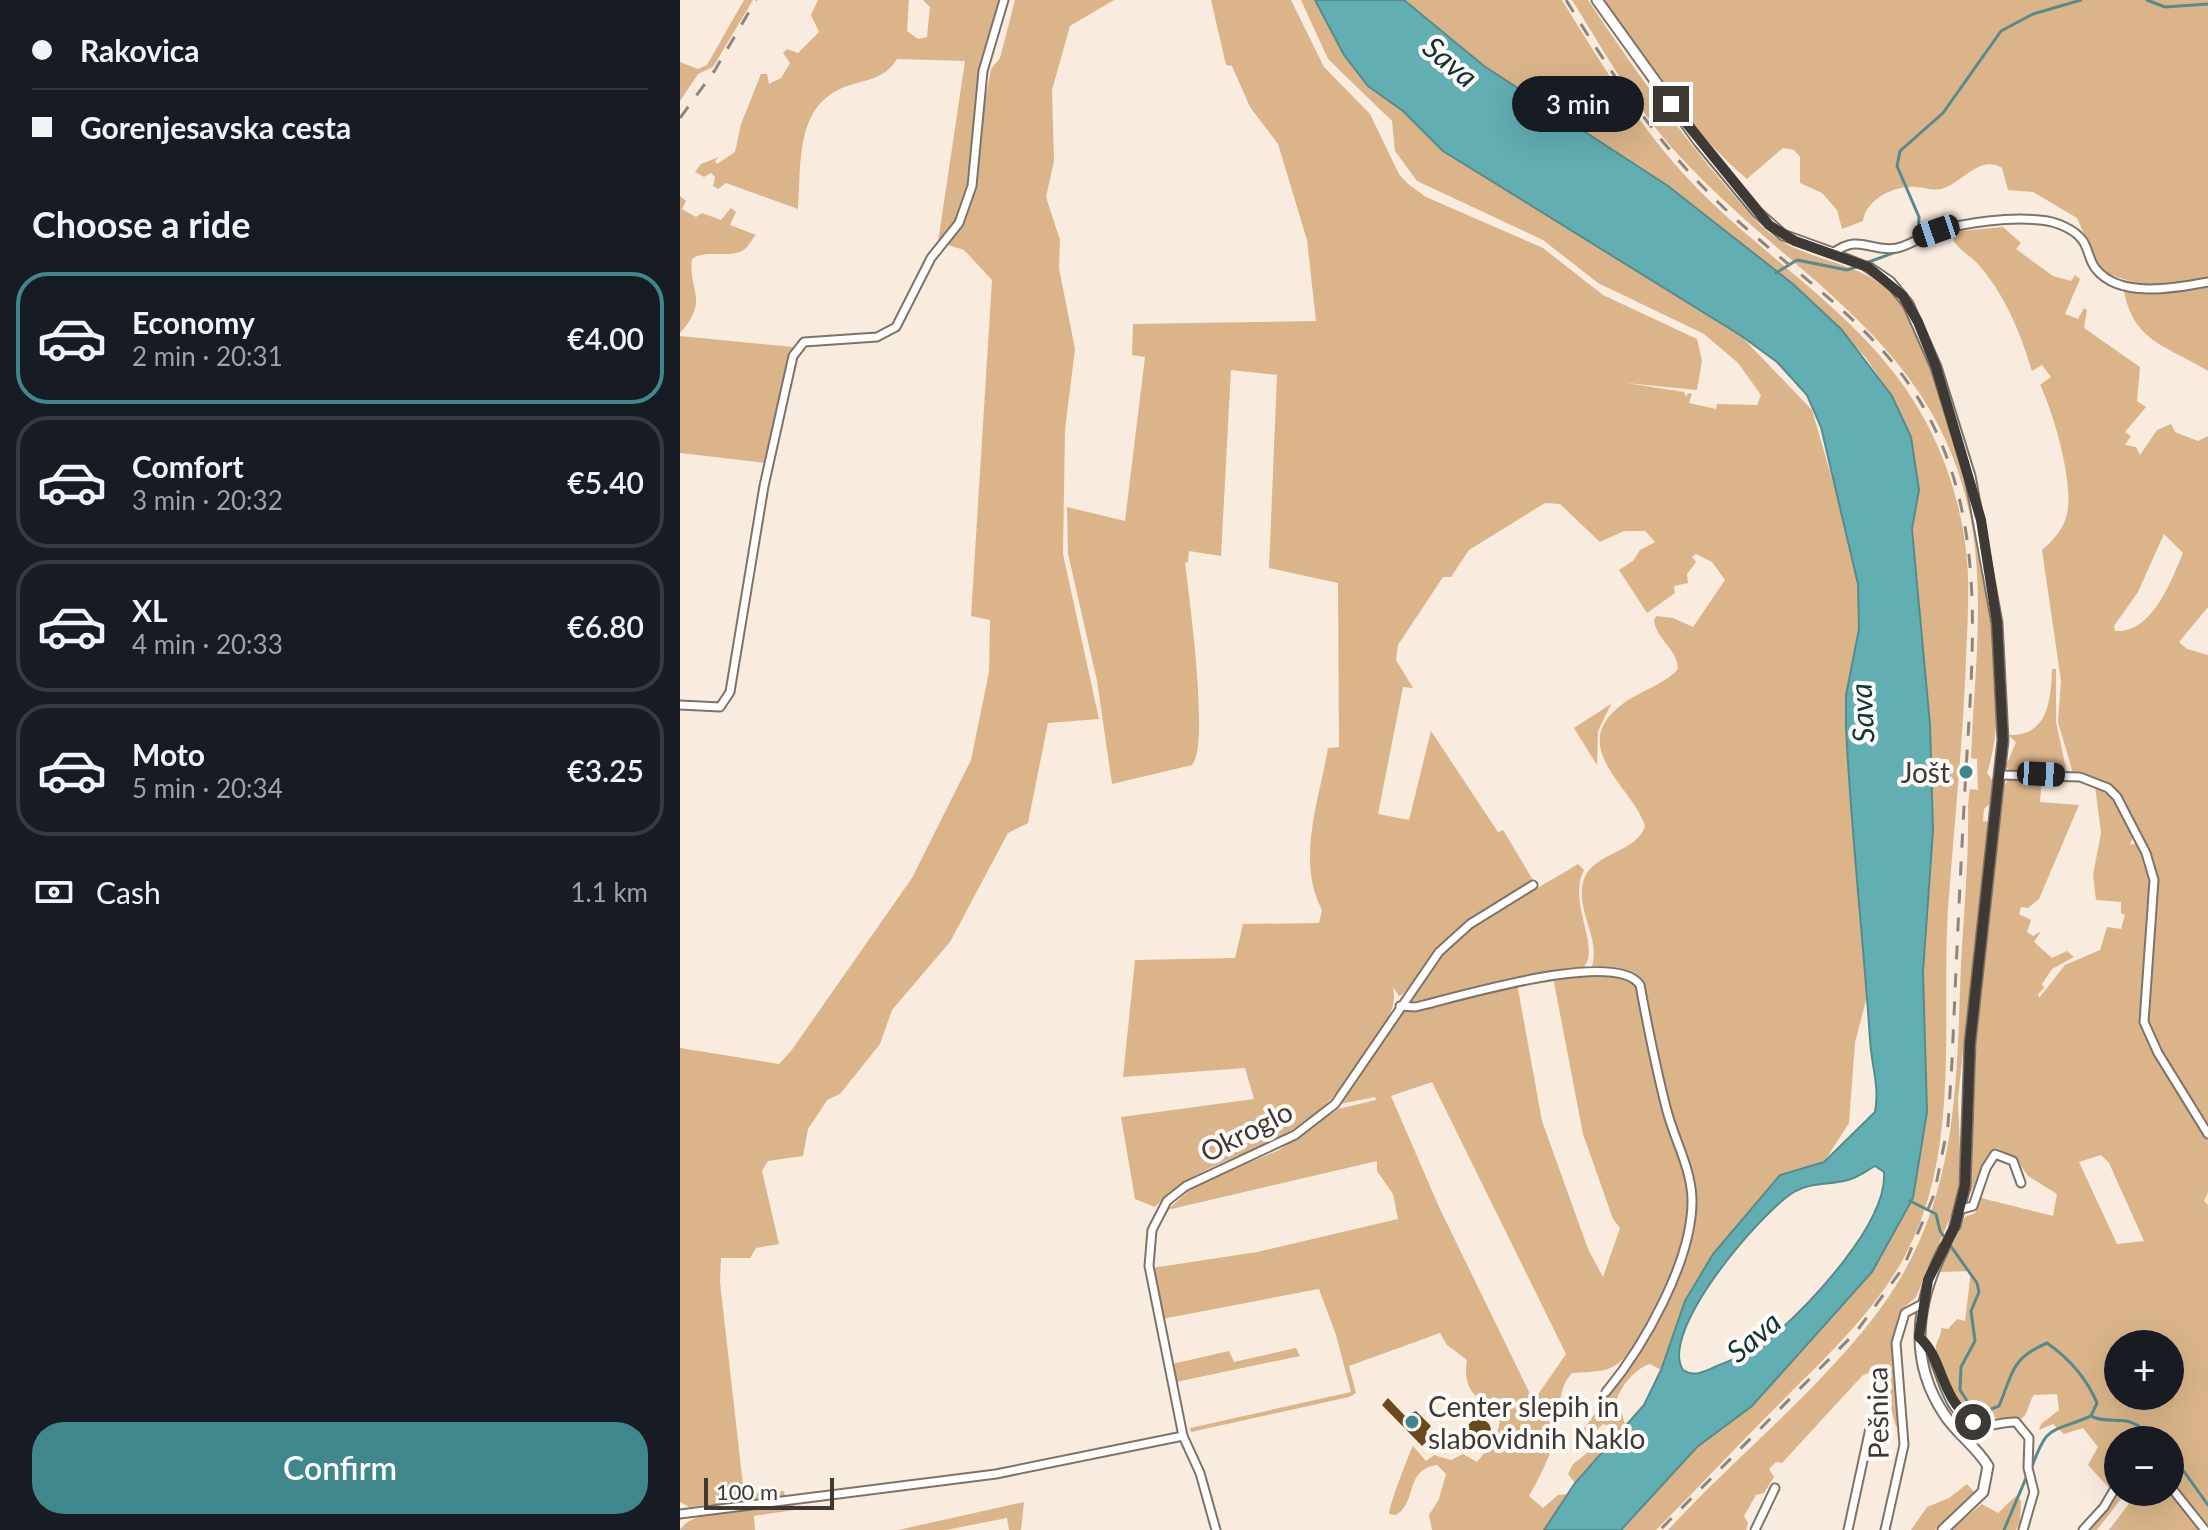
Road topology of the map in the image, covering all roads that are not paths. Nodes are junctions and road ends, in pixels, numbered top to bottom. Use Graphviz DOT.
graph roads {
  1 [pos="1004,0"];
  2 [pos="1597,0"];
  3 [pos="1833,253"];
  4 [pos="1864,264"];
  5 [pos="2208,282"];
  6 [pos="680,705"];
  7 [pos="2000,775"];
  8 [pos="1533,885"];
  9 [pos="1400,1006"];
  10 [pos="2208,1134"];
  11 [pos="2021,1183"];
  12 [pos="1962,1209"];
  13 [pos="1955,1226"];
  14 [pos="1944,1248"];
  15 [pos="1922,1304"];
  16 [pos="1919,1337"];
  17 [pos="1606,1392"];
  18 [pos="1872,1419"];
  19 [pos="1183,1436"];
  20 [pos="1775,1488"];
  21 [pos="2184,1504"];
  22 [pos="2105,1506"];
  23 [pos="680,1514"];
  24 [pos="1216,1530"];
  25 [pos="1755,1530"];
  26 [pos="1848,1530"];
  27 [pos="1885,1530"];
  28 [pos="1943,1530"];
  29 [pos="2023,1530"];
  30 [pos="2083,1530"];
  31 [pos="2205,1530"];
  1 -- 6 [label="street"];
  2 -- 3 [label="street"];
  3 -- 4 [label="street"];
  3 -- 5 [label="street"];
  4 -- 7 [label="street"];
  7 -- 10 [label="street"];
  7 -- 12 [label="street"];
  8 -- 9 [label="street, Okroglo"];
  9 -- 17 [label="street"];
  9 -- 19 [label="street, Okroglo"];
  11 -- 12 [label="street"];
  12 -- 13 [label="street"];
  13 -- 14 [label="street"];
  14 -- 15 [label="street"];
  15 -- 16 [label="street"];
  15 -- 27 [label="street, Pešnica"];
  16 -- 28 [label="street"];
  16 -- 29 [label="street"];
  18 -- 26 [label="street"];
  19 -- 23 [label="street"];
  19 -- 24 [label="street, Okroglo"];
  20 -- 25 [label="street"];
  21 -- 31 [label="street"];
  22 -- 30 [label="street"];
}
